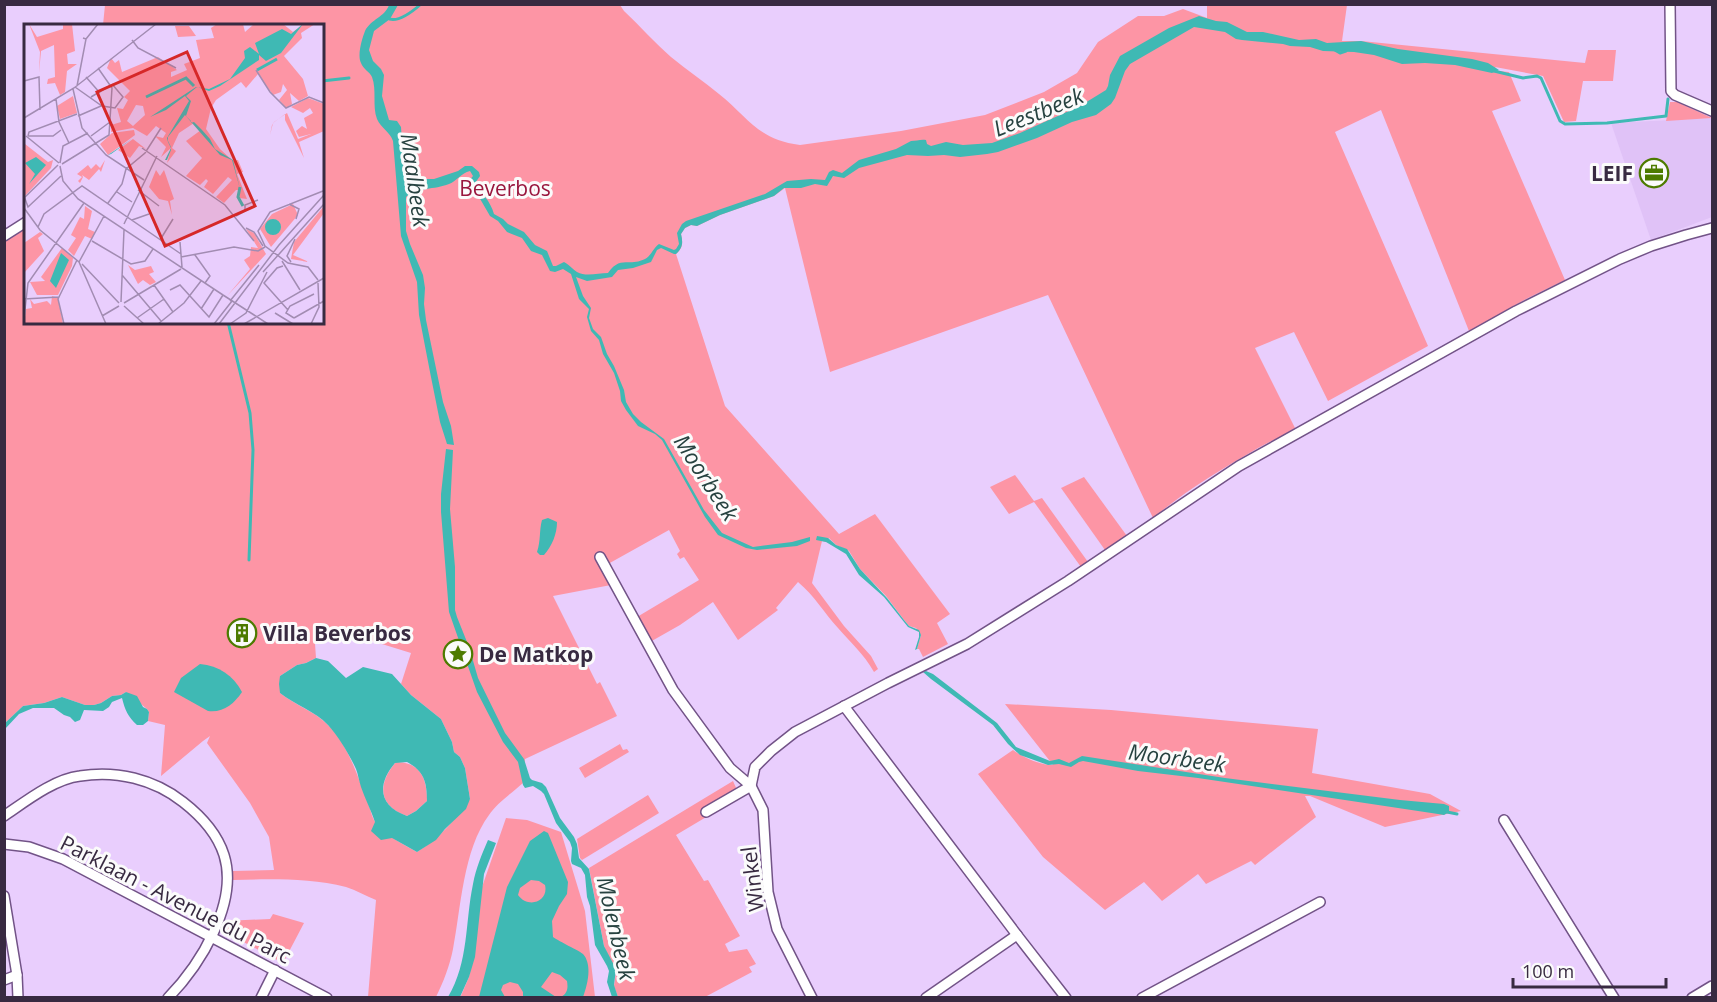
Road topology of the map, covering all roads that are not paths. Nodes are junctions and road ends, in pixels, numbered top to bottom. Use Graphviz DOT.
graph roads {
  1 [pos="1670,4"];
  2 [pos="1713,111"];
  3 [pos="24,223"];
  4 [pos="1713,228"];
  5 [pos="4,236"];
  6 [pos="600,557"];
  7 [pos="844,706"];
  8 [pos="751,786"];
  9 [pos="706,812"];
  10 [pos="4,816"];
  11 [pos="1504,820"];
  12 [pos="4,844"];
  13 [pos="4,896"];
  14 [pos="1320,902"];
  15 [pos="1017,935"];
  16 [pos="211,936"];
  17 [pos="275,970"];
  18 [pos="17,975"];
  19 [pos="4,980"];
  20 [pos="1713,986"];
  21 [pos="18,998"];
  22 [pos="168,998"];
  23 [pos="261,998"];
  24 [pos="327,998"];
  25 [pos="812,998"];
  26 [pos="926,998"];
  27 [pos="1066,998"];
  28 [pos="1142,998"];
  29 [pos="1614,998"];
  30 [pos="1692,998"];
  1 -- 2 [label="street"];
  3 -- 5 [label="street"];
  4 -- 7 [label="street"];
  6 -- 8 [label="street"];
  7 -- 8 [label="street"];
  7 -- 15 [label="street"];
  8 -- 9 [label="street"];
  8 -- 25 [label="street, Winkel"];
  10 -- 16 [label="street"];
  11 -- 29 [label="street"];
  12 -- 16 [label="street, Parklaan - Avenue du Parc"];
  13 -- 18 [label="street"];
  14 -- 28 [label="street"];
  15 -- 26 [label="street"];
  15 -- 27 [label="street"];
  16 -- 17 [label="street, Parklaan - Avenue du Parc"];
  16 -- 22 [label="street"];
  17 -- 23 [label="street"];
  17 -- 24 [label="street, Parklaan - Avenue du Parc"];
  18 -- 19 [label="street"];
  18 -- 21 [label="street"];
  20 -- 30 [label="street"];
}
